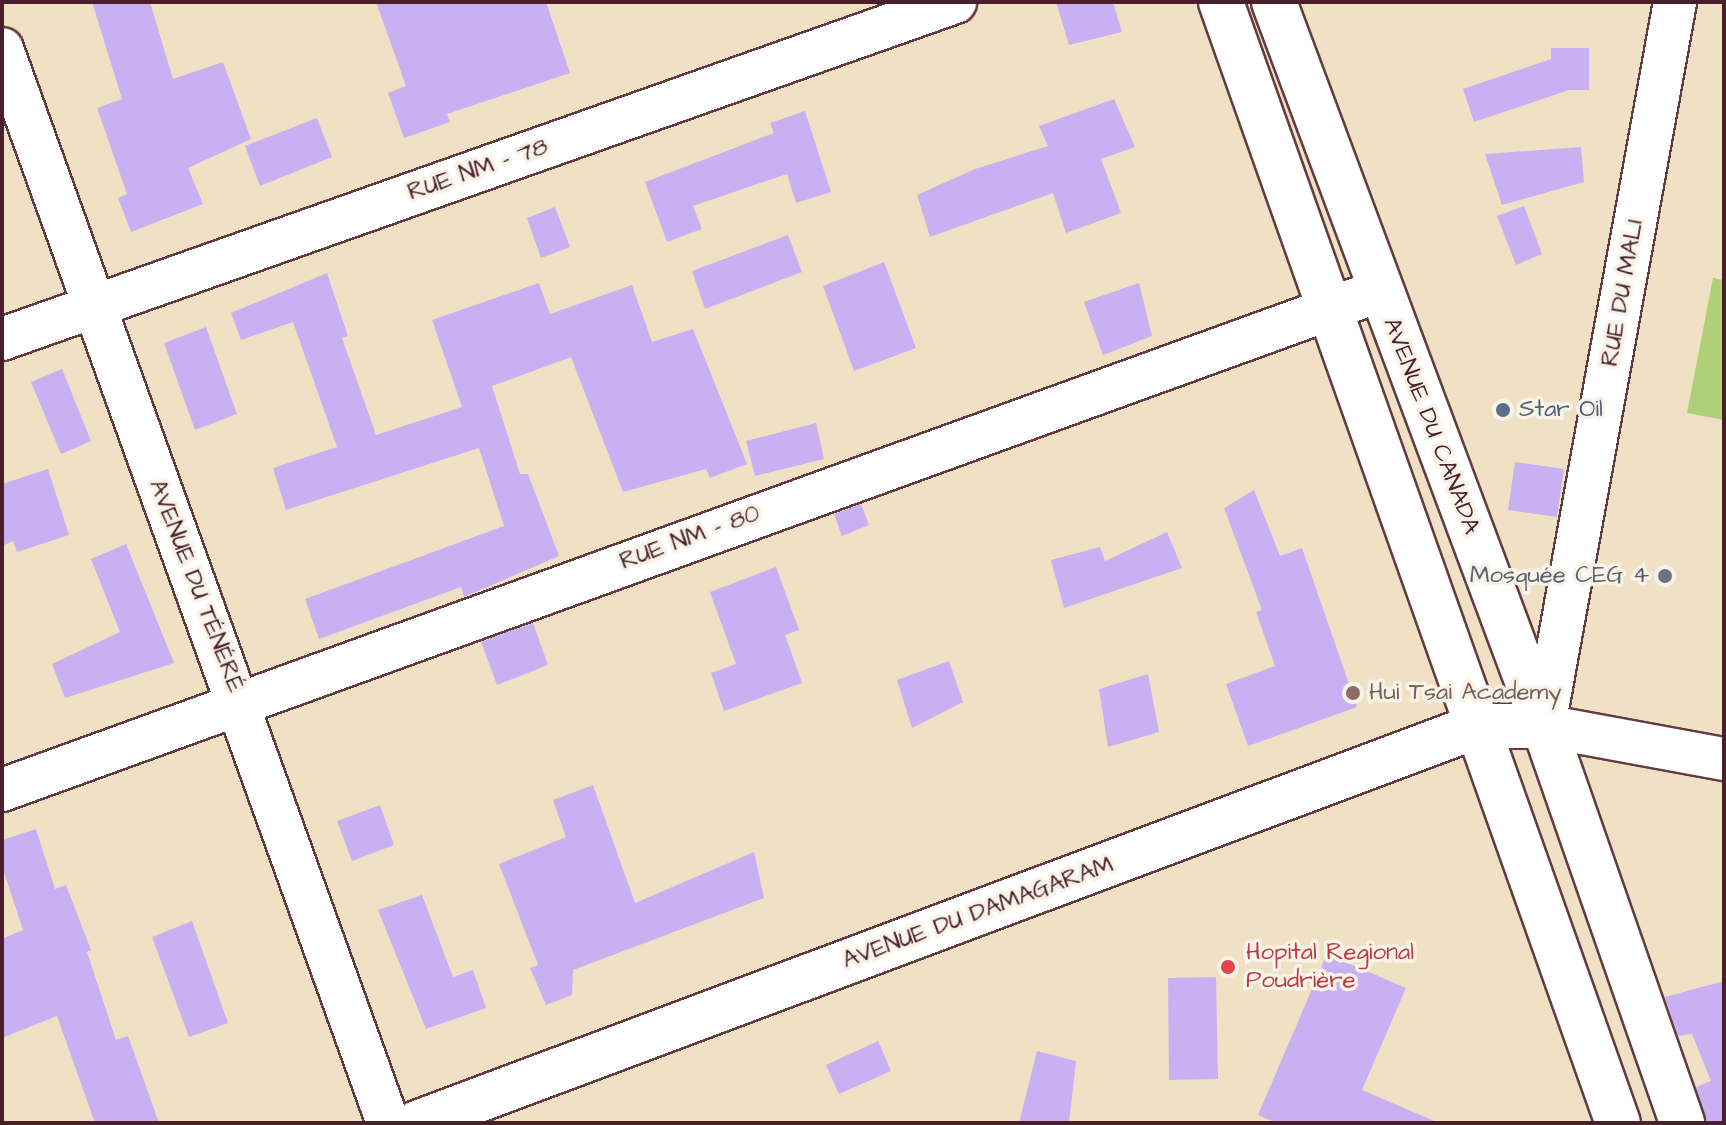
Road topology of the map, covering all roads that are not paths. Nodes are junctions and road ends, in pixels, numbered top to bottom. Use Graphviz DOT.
graph roads {
  1 [pos="955,2"];
  2 [pos="1221,2"];
  3 [pos="1274,2"];
  4 [pos="1675,2"];
  5 [pos="2,49"];
  6 [pos="1379,291"];
  7 [pos="91,306"];
  8 [pos="1328,306"];
  9 [pos="2,339"];
  10 [pos="239,702"];
  11 [pos="1477,726"];
  12 [pos="1544,726"];
  13 [pos="1724,759"];
  14 [pos="2,790"];
  15 [pos="388,1123"];
  16 [pos="417,1123"];
  17 [pos="1618,1123"];
  18 [pos="1682,1123"];
  1 -- 7 [label="street, RUE NM - 78"];
  2 -- 8 [label="street"];
  3 -- 6 [label="street, AVENUE DU CANADA"];
  4 -- 12 [label="street, RUE DU MALI"];
  5 -- 7 [label="street, AVENUE DU TÉNÉRÉ"];
  6 -- 8 [label="street, RUE NM - 80"];
  6 -- 12 [label="street, AVENUE DU CANADA"];
  7 -- 9 [label="street, RUE NM - 78"];
  7 -- 10 [label="street, AVENUE DU TÉNÉRÉ"];
  8 -- 10 [label="street, RUE NM - 80"];
  8 -- 11 [label="street"];
  10 -- 14 [label="street, RUE NM - 80"];
  10 -- 15 [label="street, AVENUE DU TÉNÉRÉ"];
  11 -- 12 [label="street, AVENUE DU DAMAGARAM"];
  11 -- 16 [label="street, AVENUE DU DAMAGARAM"];
  11 -- 17 [label="street"];
  12 -- 13 [label="street"];
  12 -- 18 [label="street, AVENUE DU CANADA"];
}
